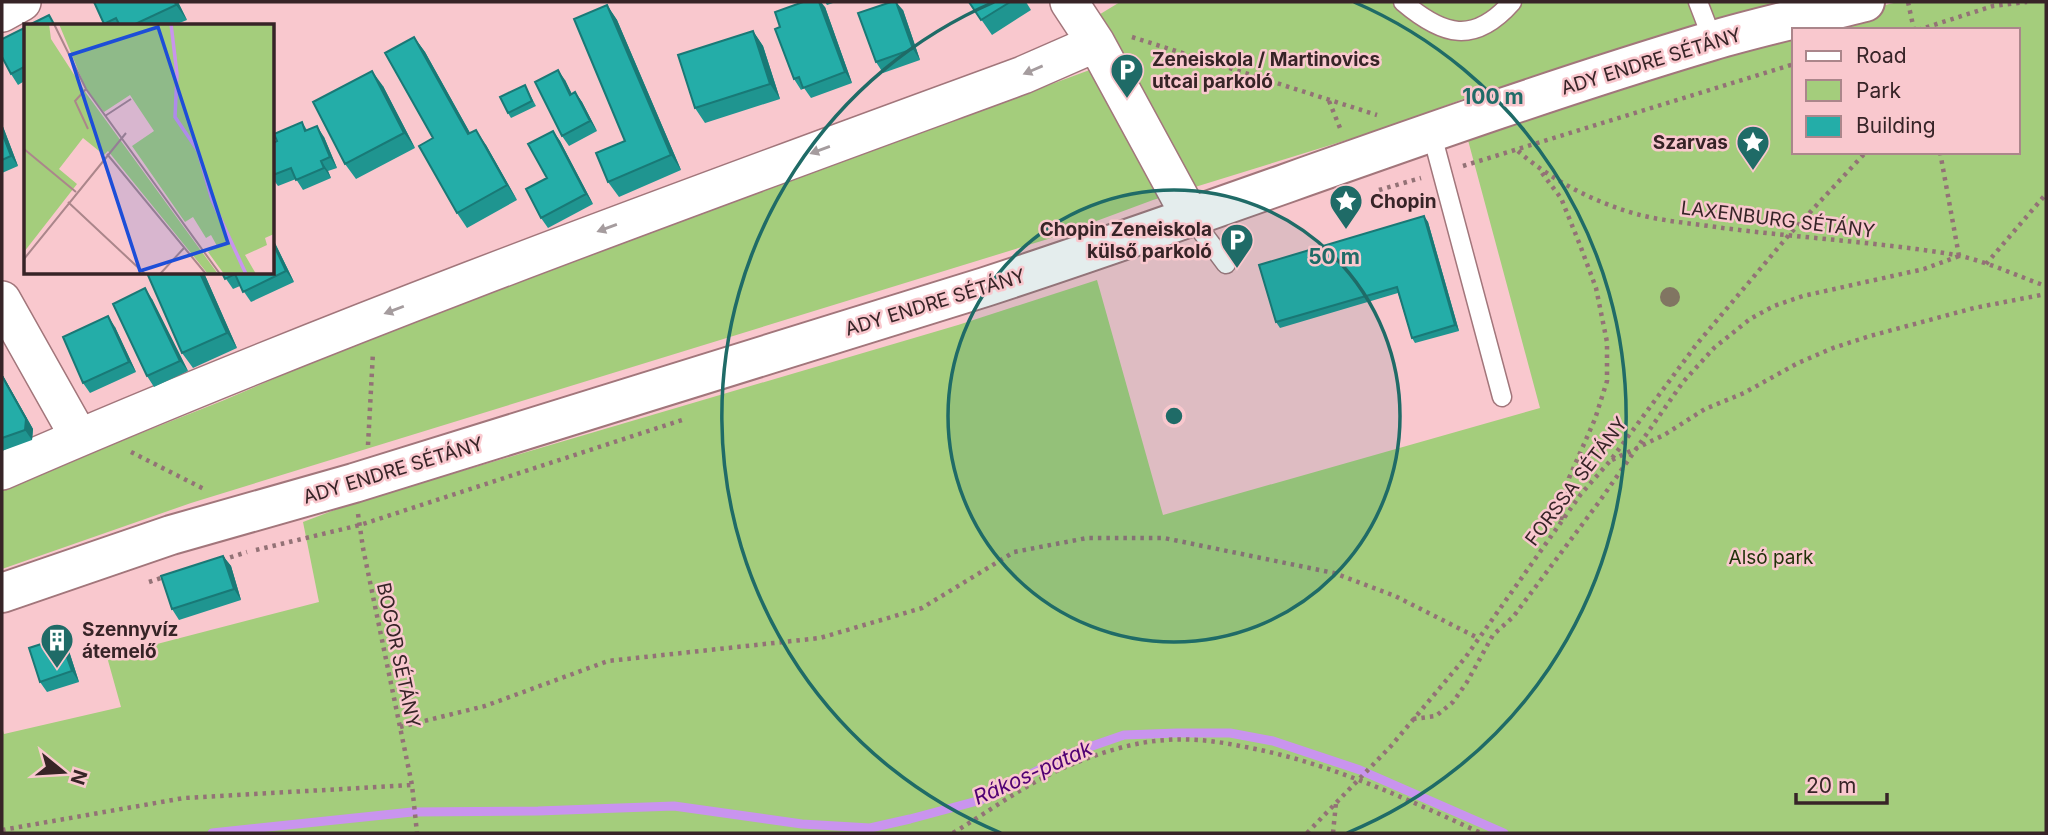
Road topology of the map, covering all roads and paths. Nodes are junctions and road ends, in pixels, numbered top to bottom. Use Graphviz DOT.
graph roads {
  1 [pos="22,2"];
  2 [pos="1403,2"];
  3 [pos="1512,2"];
  4 [pos="1698,2"];
  5 [pos="1864,2"];
  6 [pos="1908,2"];
  7 [pos="2027,2"];
  8 [pos="2,13"];
  9 [pos="1082,22"];
  10 [pos="1915,28"];
  11 [pos="1922,28"];
  12 [pos="1713,41"];
  13 [pos="1792,65"];
  14 [pos="1329,100"];
  15 [pos="1386,118"];
  16 [pos="1431,131"];
  17 [pos="1343,137"];
  18 [pos="1864,154"];
  19 [pos="1940,154"];
  20 [pos="1539,170"];
  21 [pos="2046,194"];
  22 [pos="1190,216"];
  23 [pos="1788,236"];
  24 [pos="1959,256"];
  25 [pos="1226,264"];
  26 [pos="1986,264"];
  27 [pos="2046,286"];
  28 [pos="2046,294"];
  29 [pos="2,300"];
  30 [pos="373,348"];
  31 [pos="1502,397"];
  32 [pos="79,438"];
  33 [pos="123,448"];
  34 [pos="1636,448"];
  35 [pos="1610,461"];
  36 [pos="2,471"];
  37 [pos="361,471"];
  38 [pos="216,495"];
  39 [pos="1561,521"];
  40 [pos="2,593"];
  41 [pos="1478,638"];
  42 [pos="1412,719"];
  43 [pos="400,727"];
  44 [pos="1359,778"];
  45 [pos="412,785"];
  46 [pos="1336,803"];
  47 [pos="2,830"];
  48 [pos="417,833"];
  49 [pos="953,833"];
  50 [pos="1307,833"];
  51 [pos="1334,833"];
  52 [pos="1480,833"];
  1 -- 8 [label="street"];
  2 -- 3 [label="lane"];
  4 -- 12 [label="lane"];
  5 -- 12 [label="street, ADY ENDRE SÉTÁNY"];
  6 -- 10 [label="path"];
  7 -- 11 [label="path"];
  9 -- 14 [label="path"];
  9 -- 22 [label="street"];
  9 -- 32 [label="street, one-way"];
  12 -- 16 [label="street, ADY ENDRE SÉTÁNY"];
  13 -- 20 [label="path, LAXENBURG SÉTÁNY"];
  14 -- 15 [label="path"];
  14 -- 17 [label="path"];
  16 -- 22 [label="street, ADY ENDRE SÉTÁNY"];
  16 -- 31 [label="lane"];
  18 -- 23 [label="path, FORSSA SÉTÁNY"];
  19 -- 24 [label="path"];
  20 -- 23 [label="path, LAXENBURG SÉTÁNY"];
  20 -- 39 [label="path"];
  21 -- 26 [label="path"];
  22 -- 25 [label="lane"];
  22 -- 37 [label="street, ADY ENDRE SÉTÁNY"];
  23 -- 24 [label="path, LAXENBURG SÉTÁNY"];
  23 -- 35 [label="path, FORSSA SÉTÁNY"];
  24 -- 26 [label="path, LAXENBURG SÉTÁNY"];
  24 -- 34 [label="path"];
  26 -- 27 [label="path, LAXENBURG SÉTÁNY"];
  28 -- 34 [label="path"];
  29 -- 32 [label="street"];
  30 -- 37 [label="path, BOGOR SÉTÁNY"];
  32 -- 36 [label="street"];
  33 -- 38 [label="path"];
  34 -- 35 [label="path"];
  34 -- 42 [label="path"];
  35 -- 39 [label="path, FORSSA SÉTÁNY"];
  37 -- 40 [label="street, ADY ENDRE SÉTÁNY"];
  37 -- 43 [label="path, BOGOR SÉTÁNY"];
  39 -- 41 [label="path, FORSSA SÉTÁNY"];
  41 -- 42 [label="path, FORSSA SÉTÁNY"];
  41 -- 43 [label="path"];
  42 -- 44 [label="path, FORSSA SÉTÁNY"];
  43 -- 45 [label="path, BOGOR SÉTÁNY"];
  44 -- 46 [label="path, FORSSA SÉTÁNY"];
  44 -- 49 [label="path"];
  44 -- 52 [label="path"];
  45 -- 47 [label="path"];
  45 -- 48 [label="path, BOGOR SÉTÁNY"];
  46 -- 50 [label="path, FORSSA SÉTÁNY"];
  46 -- 51 [label="path"];
}
